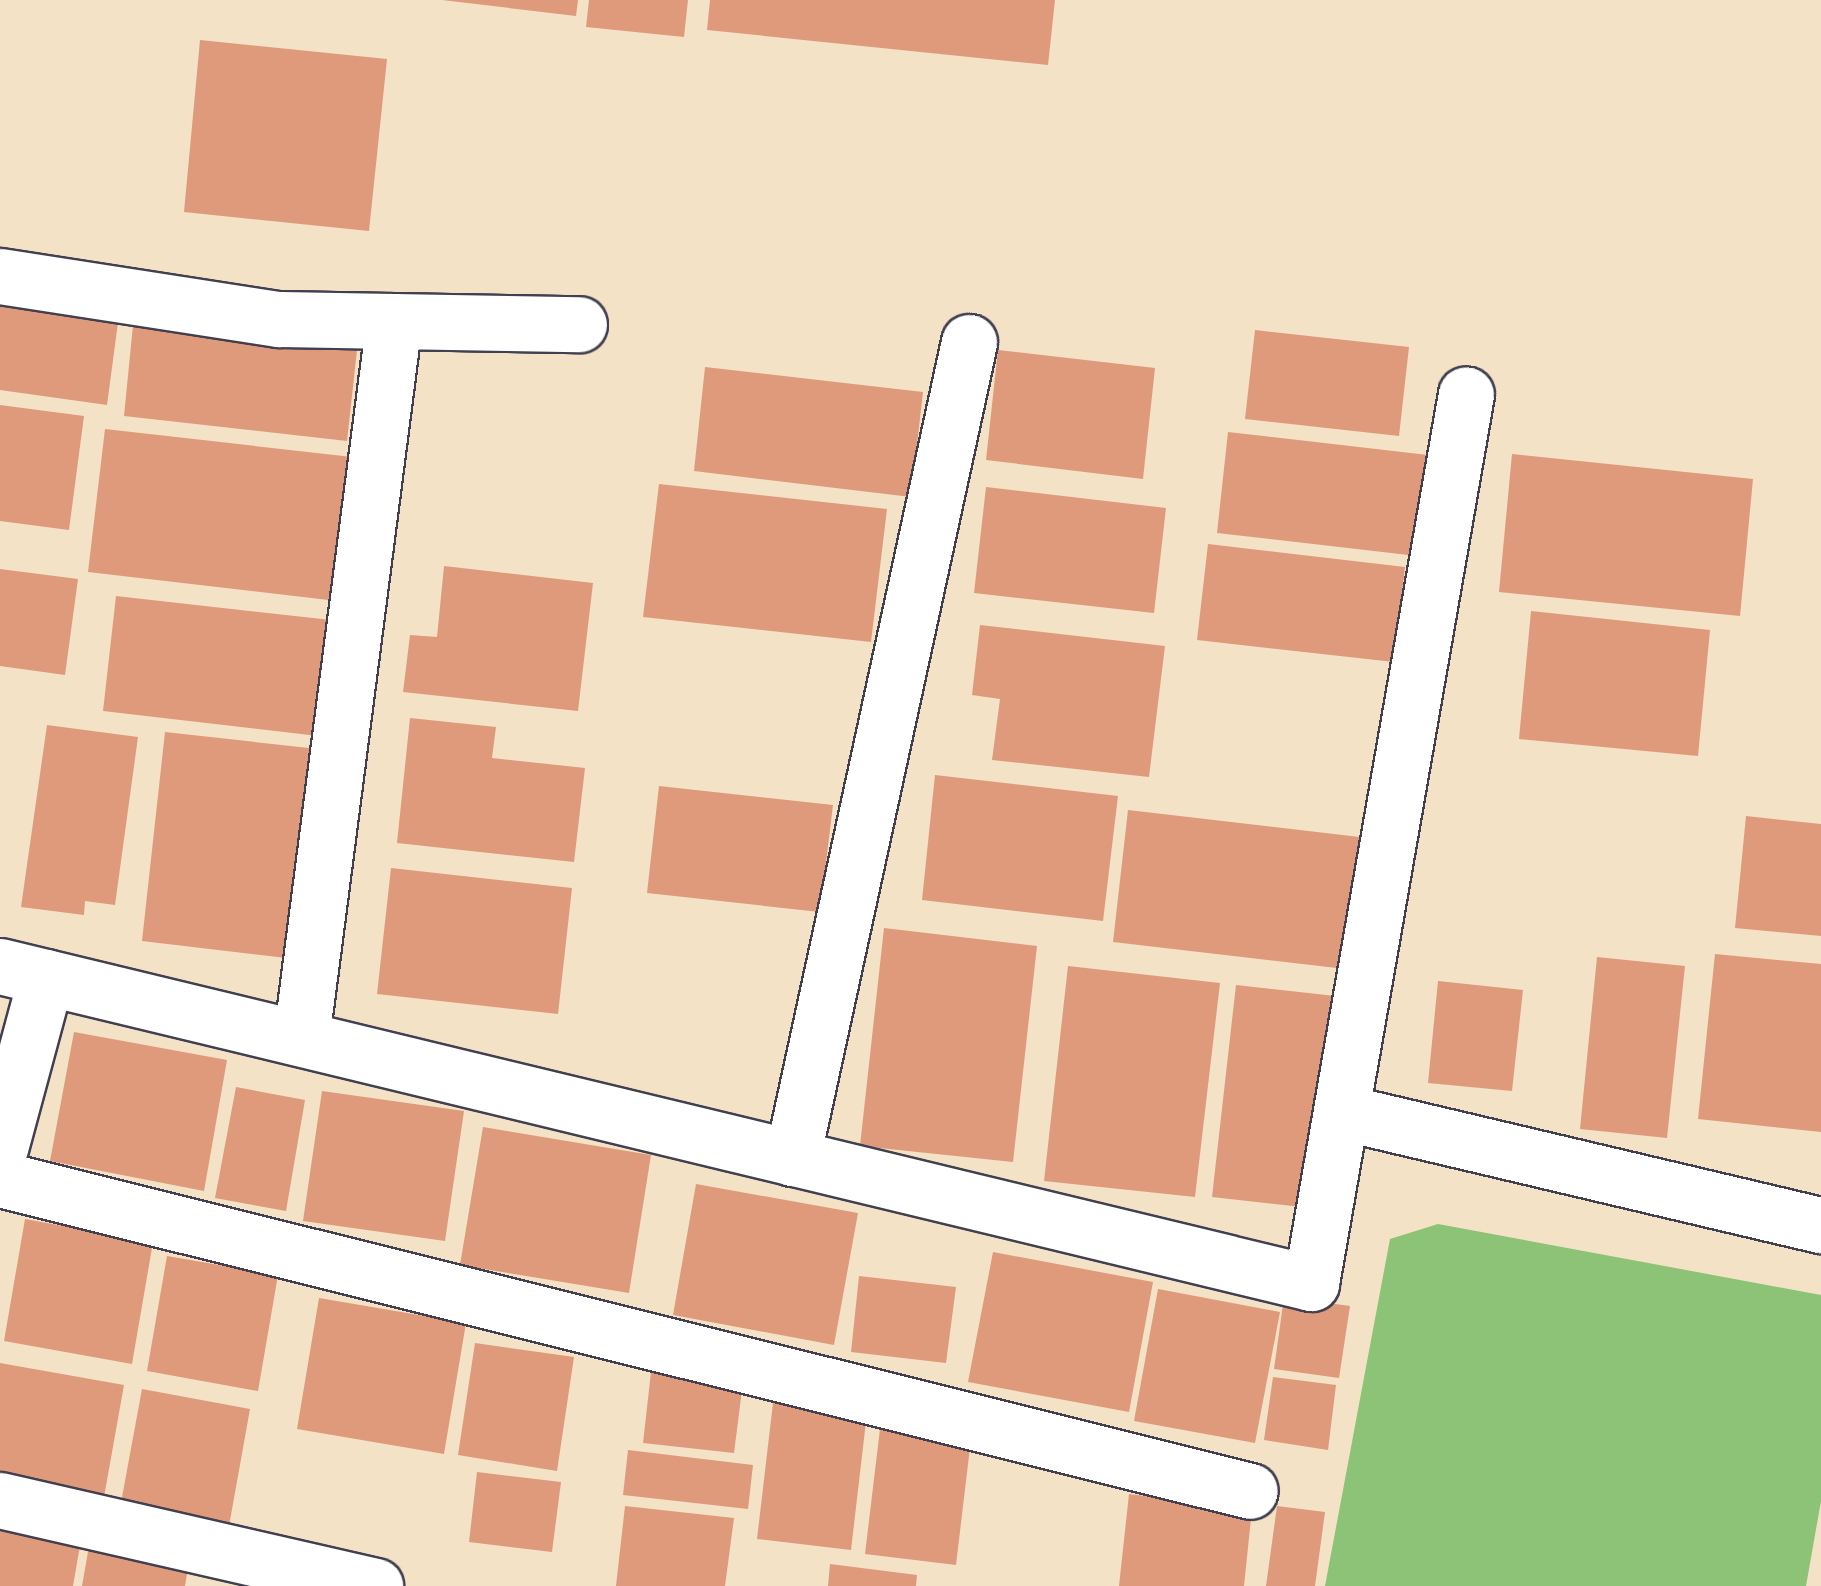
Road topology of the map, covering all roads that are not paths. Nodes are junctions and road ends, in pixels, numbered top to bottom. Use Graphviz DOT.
graph roads {
  1 [pos="0,276"];
  2 [pos="394,322"];
  3 [pos="579,324"];
  4 [pos="969,342"];
  5 [pos="1466,394"];
  6 [pos="23,971"];
  7 [pos="301,1038"];
  8 [pos="1342,1112"];
  9 [pos="0,1148"];
  10 [pos="792,1158"];
  11 [pos="0,1179"];
  12 [pos="1821,1225"];
  13 [pos="1250,1491"];
  14 [pos="0,1500"];
  15 [pos="374,1586"];
  1 -- 2 [label="street"];
  2 -- 3 [label="street"];
  2 -- 7 [label="street"];
  4 -- 10 [label="street"];
  5 -- 8 [label="street"];
  6 -- 7 [label="street"];
  6 -- 9 [label="street"];
  7 -- 10 [label="street"];
  8 -- 10 [label="street"];
  8 -- 12 [label="street"];
  11 -- 13 [label="street"];
  14 -- 15 [label="street"];
}
